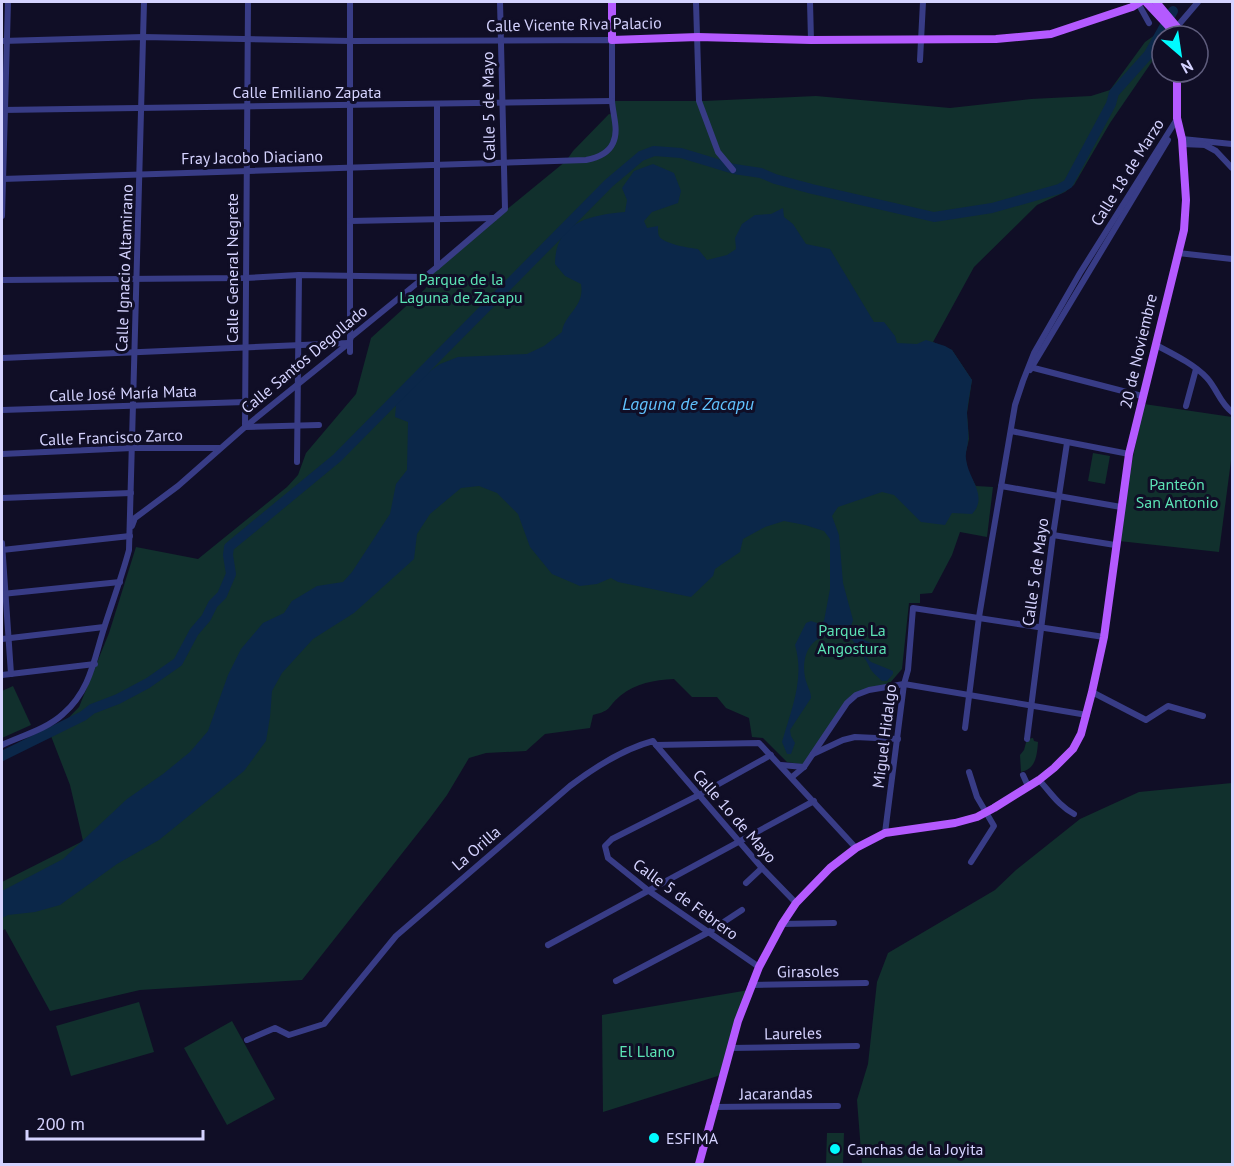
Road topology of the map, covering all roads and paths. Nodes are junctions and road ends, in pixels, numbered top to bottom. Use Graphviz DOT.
graph roads {
  1 [pos="8,2"];
  2 [pos="144,2"];
  3 [pos="248,2"];
  4 [pos="350,2"];
  5 [pos="500,2"];
  6 [pos="612,2"];
  7 [pos="696,2"];
  8 [pos="810,2"];
  9 [pos="923,2"];
  10 [pos="1198,2"];
  11 [pos="1146,3"];
  12 [pos="1149,23"];
  13 [pos="1168,24"];
  14 [pos="1179,24"];
  15 [pos="143,37"];
  16 [pos="698,37"];
  17 [pos="247,39"];
  18 [pos="500,40"];
  19 [pos="612,40"];
  20 [pos="811,40"];
  21 [pos="921,40"];
  22 [pos="4,41"];
  23 [pos="350,41"];
  24 [pos="920,60"];
  25 [pos="1177,84"];
  26 [pos="612,100"];
  27 [pos="501,103"];
  28 [pos="437,104"];
  29 [pos="248,106"];
  30 [pos="350,106"];
  31 [pos="141,108"];
  32 [pos="3,110"];
  33 [pos="1177,118"];
  34 [pos="1182,142"];
  35 [pos="1233,144"];
  36 [pos="1205,145"];
  37 [pos="503,162"];
  38 [pos="436,166"];
  39 [pos="351,168"];
  40 [pos="731,168"];
  41 [pos="1233,168"];
  42 [pos="246,172"];
  43 [pos="140,175"];
  44 [pos="3,179"];
  45 [pos="505,209"];
  46 [pos="2,216"];
  47 [pos="494,218"];
  48 [pos="437,219"];
  49 [pos="350,221"];
  50 [pos="1178,253"];
  51 [pos="1232,259"];
  52 [pos="437,267"];
  53 [pos="299,275"];
  54 [pos="350,277"];
  55 [pos="424,277"];
  56 [pos="245,278"];
  57 [pos="136,279"];
  58 [pos="2,280"];
  59 [pos="350,340"];
  60 [pos="1156,345"];
  61 [pos="299,346"];
  62 [pos="245,348"];
  63 [pos="350,352"];
  64 [pos="135,353"];
  65 [pos="2,358"];
  66 [pos="1030,367"];
  67 [pos="1196,369"];
  68 [pos="298,385"];
  69 [pos="1143,396"];
  70 [pos="244,402"];
  71 [pos="133,406"];
  72 [pos="1186,406"];
  73 [pos="2,410"];
  74 [pos="1233,412"];
  75 [pos="319,425"];
  76 [pos="297,426"];
  77 [pos="245,427"];
  78 [pos="1011,431"];
  79 [pos="1068,443"];
  80 [pos="132,448"];
  81 [pos="221,448"];
  82 [pos="2,454"];
  83 [pos="1129,454"];
  84 [pos="297,462"];
  85 [pos="1001,486"];
  86 [pos="131,492"];
  87 [pos="1060,497"];
  88 [pos="2,498"];
  89 [pos="1121,507"];
  90 [pos="130,512"];
  91 [pos="135,518"];
  92 [pos="1053,535"];
  93 [pos="130,536"];
  94 [pos="2,543"];
  95 [pos="1115,544"];
  96 [pos="2,550"];
  97 [pos="120,582"];
  98 [pos="3,594"];
  99 [pos="979,617"];
  100 [pos="104,627"];
  101 [pos="1041,628"];
  102 [pos="1104,637"];
  103 [pos="5,639"];
  104 [pos="95,664"];
  105 [pos="11,674"];
  106 [pos="2,675"];
  107 [pos="904,684"];
  108 [pos="1092,692"];
  109 [pos="968,695"];
  110 [pos="1030,705"];
  111 [pos="1087,715"];
  112 [pos="1203,716"];
  113 [pos="965,728"];
  114 [pos="898,739"];
  115 [pos="1027,739"];
  116 [pos="2,745"];
  117 [pos="656,745"];
  118 [pos="813,754"];
  119 [pos="771,755"];
  120 [pos="781,765"];
  121 [pos="804,767"];
  122 [pos="969,772"];
  123 [pos="1023,775"];
  124 [pos="792,777"];
  125 [pos="1039,780"];
  126 [pos="1028,786"];
  127 [pos="699,795"];
  128 [pos="814,801"];
  129 [pos="986,813"];
  130 [pos="1074,814"];
  131 [pos="885,832"];
  132 [pos="740,841"];
  133 [pos="856,848"];
  134 [pos="971,862"];
  135 [pos="762,868"];
  136 [pos="746,884"];
  137 [pos="649,891"];
  138 [pos="796,903"];
  139 [pos="742,910"];
  140 [pos="834,923"];
  141 [pos="782,924"];
  142 [pos="707,933"];
  143 [pos="549,945"];
  144 [pos="759,967"];
  145 [pos="616,981"];
  146 [pos="866,983"];
  147 [pos="751,986"];
  148 [pos="247,1040"];
  149 [pos="857,1046"];
  150 [pos="730,1048"];
  151 [pos="838,1106"];
  152 [pos="713,1107"];
  153 [pos="699,1164"];
  1 -- 22 [label="street"];
  2 -- 15 [label="street, Calle Ignacio Altamirano"];
  3 -- 17 [label="street, Calle General Negrete"];
  4 -- 23 [label="street"];
  5 -- 18 [label="street, Calle 5 de Mayo"];
  6 -- 19 [label="main road"];
  7 -- 16 [label="street"];
  8 -- 20 [label="street"];
  9 -- 21 [label="street"];
  10 -- 14 [label="street"];
  11 -- 12 [label="street"];
  11 -- 13 [label="main road"];
  11 -- 21 [label="main road, Calle Vicente Riva Palacio"];
  15 -- 17 [label="street, Calle Vicente Riva Palacio"];
  15 -- 22 [label="street, Calle Vicente Riva Palacio"];
  15 -- 31 [label="street, Calle Ignacio Altamirano"];
  16 -- 19 [label="main road, Calle Vicente Riva Palacio"];
  16 -- 20 [label="main road, Calle Vicente Riva Palacio"];
  16 -- 40 [label="street"];
  17 -- 23 [label="street, Calle Vicente Riva Palacio"];
  17 -- 29 [label="street, Calle General Negrete"];
  18 -- 19 [label="street, Calle Vicente Riva Palacio"];
  18 -- 23 [label="street, Calle Vicente Riva Palacio"];
  18 -- 27 [label="street, Calle 5 de Mayo"];
  19 -- 26 [label="street, Fray Jacobo Diaciano"];
  20 -- 21 [label="main road, Calle Vicente Riva Palacio"];
  21 -- 24 [label="street"];
  22 -- 32 [label="street"];
  23 -- 30 [label="street"];
  25 -- 33 [label="main road, 20 de Noviembre"];
  26 -- 27 [label="street, Calle Emiliano Zapata"];
  26 -- 37 [label="street, Fray Jacobo Diaciano"];
  27 -- 28 [label="street, Calle Emiliano Zapata"];
  27 -- 37 [label="street, Calle 5 de Mayo"];
  28 -- 30 [label="street, Calle Emiliano Zapata"];
  28 -- 38 [label="street"];
  29 -- 30 [label="street, Calle Emiliano Zapata"];
  29 -- 31 [label="street, Calle Emiliano Zapata"];
  29 -- 42 [label="street, Calle General Negrete"];
  30 -- 39 [label="street"];
  31 -- 32 [label="street, Calle Emiliano Zapata"];
  31 -- 43 [label="street, Calle Ignacio Altamirano"];
  32 -- 44 [label="street"];
  33 -- 34 [label="main road, 20 de Noviembre"];
  33 -- 66 [label="street, Calle 18 de Marzo"];
  34 -- 35 [label="street"];
  34 -- 36 [label="street"];
  34 -- 50 [label="main road, 20 de Noviembre"];
  35 -- 36 [label="street"];
  36 -- 41 [label="street"];
  37 -- 38 [label="street, Fray Jacobo Diaciano"];
  37 -- 45 [label="street, Calle 5 de Mayo"];
  38 -- 39 [label="street, Fray Jacobo Diaciano"];
  38 -- 48 [label="street"];
  39 -- 42 [label="street, Fray Jacobo Diaciano"];
  39 -- 49 [label="street"];
  42 -- 43 [label="street, Fray Jacobo Diaciano"];
  42 -- 56 [label="street, Calle General Negrete"];
  43 -- 44 [label="street, Fray Jacobo Diaciano"];
  43 -- 57 [label="street, Calle Ignacio Altamirano"];
  44 -- 46 [label="street"];
  45 -- 47 [label="street, Calle Santos Degollado"];
  47 -- 48 [label="street"];
  47 -- 52 [label="street, Calle Santos Degollado"];
  48 -- 49 [label="street"];
  48 -- 52 [label="street"];
  49 -- 54 [label="street"];
  50 -- 51 [label="street"];
  50 -- 60 [label="main road, 20 de Noviembre"];
  52 -- 55 [label="street, Calle Santos Degollado"];
  53 -- 54 [label="street"];
  53 -- 56 [label="street"];
  53 -- 61 [label="street"];
  54 -- 55 [label="street"];
  54 -- 59 [label="street"];
  55 -- 59 [label="street, Calle Santos Degollado"];
  56 -- 57 [label="street"];
  56 -- 62 [label="street, Calle General Negrete"];
  57 -- 58 [label="street"];
  57 -- 64 [label="street, Calle Ignacio Altamirano"];
  59 -- 61 [label="street"];
  59 -- 63 [label="street"];
  59 -- 68 [label="street, Calle Santos Degollado"];
  60 -- 67 [label="street"];
  60 -- 69 [label="main road, 20 de Noviembre"];
  61 -- 62 [label="street"];
  61 -- 68 [label="street"];
  62 -- 64 [label="street"];
  62 -- 70 [label="street, Calle General Negrete"];
  64 -- 65 [label="street"];
  64 -- 71 [label="street, Calle Ignacio Altamirano"];
  66 -- 69 [label="street"];
  66 -- 78 [label="street, Calle 18 de Marzo"];
  67 -- 72 [label="street"];
  67 -- 74 [label="street"];
  68 -- 76 [label="street"];
  68 -- 77 [label="street, Calle Santos Degollado"];
  69 -- 83 [label="main road, 20 de Noviembre"];
  70 -- 71 [label="street, Calle José María Mata"];
  70 -- 77 [label="street, Calle General Negrete"];
  71 -- 73 [label="street, Calle José María Mata"];
  71 -- 80 [label="street, Calle Ignacio Altamirano"];
  75 -- 76 [label="street"];
  76 -- 77 [label="street"];
  76 -- 84 [label="street"];
  77 -- 81 [label="street, Calle Santos Degollado"];
  78 -- 79 [label="street"];
  78 -- 85 [label="street, Calle 18 de Marzo"];
  79 -- 83 [label="street"];
  79 -- 87 [label="street, Calle 5 de Mayo"];
  80 -- 81 [label="street, Calle Francisco Zarco"];
  80 -- 82 [label="street, Calle Francisco Zarco"];
  80 -- 86 [label="street, Calle Ignacio Altamirano"];
  81 -- 91 [label="street, Calle Santos Degollado"];
  83 -- 89 [label="main road, 20 de Noviembre"];
  85 -- 87 [label="street"];
  85 -- 99 [label="street, Calle 18 de Marzo"];
  86 -- 88 [label="street"];
  86 -- 90 [label="street, Calle Ignacio Altamirano"];
  87 -- 89 [label="street"];
  87 -- 92 [label="street, Calle 5 de Mayo"];
  89 -- 95 [label="main road, 20 de Noviembre"];
  90 -- 91 [label="street"];
  90 -- 93 [label="street, Calle Ignacio Altamirano"];
  91 -- 93 [label="street"];
  92 -- 95 [label="street"];
  92 -- 101 [label="street, Calle 5 de Mayo"];
  93 -- 96 [label="street"];
  93 -- 97 [label="street"];
  94 -- 96 [label="street"];
  95 -- 102 [label="main road, 20 de Noviembre"];
  96 -- 98 [label="street"];
  97 -- 98 [label="street"];
  97 -- 100 [label="street"];
  98 -- 103 [label="street"];
  99 -- 101 [label="street"];
  99 -- 107 [label="street, Miguel Hidalgo"];
  99 -- 109 [label="street, Calle 18 de Marzo"];
  100 -- 103 [label="street"];
  100 -- 104 [label="street"];
  101 -- 102 [label="street"];
  101 -- 110 [label="street, Calle 5 de Mayo"];
  102 -- 108 [label="main road, 20 de Noviembre"];
  103 -- 105 [label="street"];
  104 -- 105 [label="street"];
  104 -- 116 [label="street"];
  105 -- 106 [label="street"];
  107 -- 109 [label="street"];
  107 -- 114 [label="street, Miguel Hidalgo"];
  107 -- 118 [label="street"];
  108 -- 111 [label="main road, 20 de Noviembre"];
  108 -- 112 [label="street"];
  109 -- 110 [label="street"];
  109 -- 113 [label="street, Calle 18 de Marzo"];
  110 -- 111 [label="street"];
  110 -- 115 [label="street, Calle 5 de Mayo"];
  111 -- 125 [label="main road, 20 de Noviembre"];
  114 -- 118 [label="street"];
  114 -- 131 [label="street, Miguel Hidalgo"];
  117 -- 119 [label="street, La Orilla"];
  117 -- 127 [label="street, Calle 1o de Mayo"];
  117 -- 148 [label="street, La Orilla"];
  118 -- 121 [label="street"];
  119 -- 120 [label="street"];
  119 -- 127 [label="street"];
  120 -- 121 [label="street"];
  120 -- 124 [label="street"];
  121 -- 124 [label="street"];
  122 -- 129 [label="street"];
  123 -- 126 [label="street"];
  124 -- 128 [label="street"];
  125 -- 126 [label="main road, 20 de Noviembre"];
  125 -- 130 [label="street"];
  126 -- 129 [label="main road, 20 de Noviembre"];
  127 -- 132 [label="street, Calle 1o de Mayo"];
  127 -- 137 [label="street, Calle 5 de Febrero"];
  128 -- 132 [label="street"];
  128 -- 133 [label="street"];
  129 -- 131 [label="main road, 20 de Noviembre"];
  129 -- 134 [label="street"];
  131 -- 133 [label="main road"];
  132 -- 135 [label="street, Calle 1o de Mayo"];
  132 -- 137 [label="street"];
  133 -- 138 [label="main road"];
  135 -- 136 [label="street"];
  135 -- 138 [label="street, Calle 1o de Mayo"];
  137 -- 142 [label="street, Calle 5 de Febrero"];
  137 -- 143 [label="street"];
  138 -- 141 [label="main road"];
  139 -- 142 [label="street"];
  140 -- 141 [label="street"];
  141 -- 144 [label="main road"];
  142 -- 144 [label="street, Calle 5 de Febrero"];
  142 -- 145 [label="street"];
  144 -- 147 [label="main road"];
  146 -- 147 [label="street, Girasoles"];
  147 -- 150 [label="main road"];
  149 -- 150 [label="street, Laureles"];
  150 -- 152 [label="main road"];
  151 -- 152 [label="street, Jacarandas"];
  152 -- 153 [label="main road"];
}
